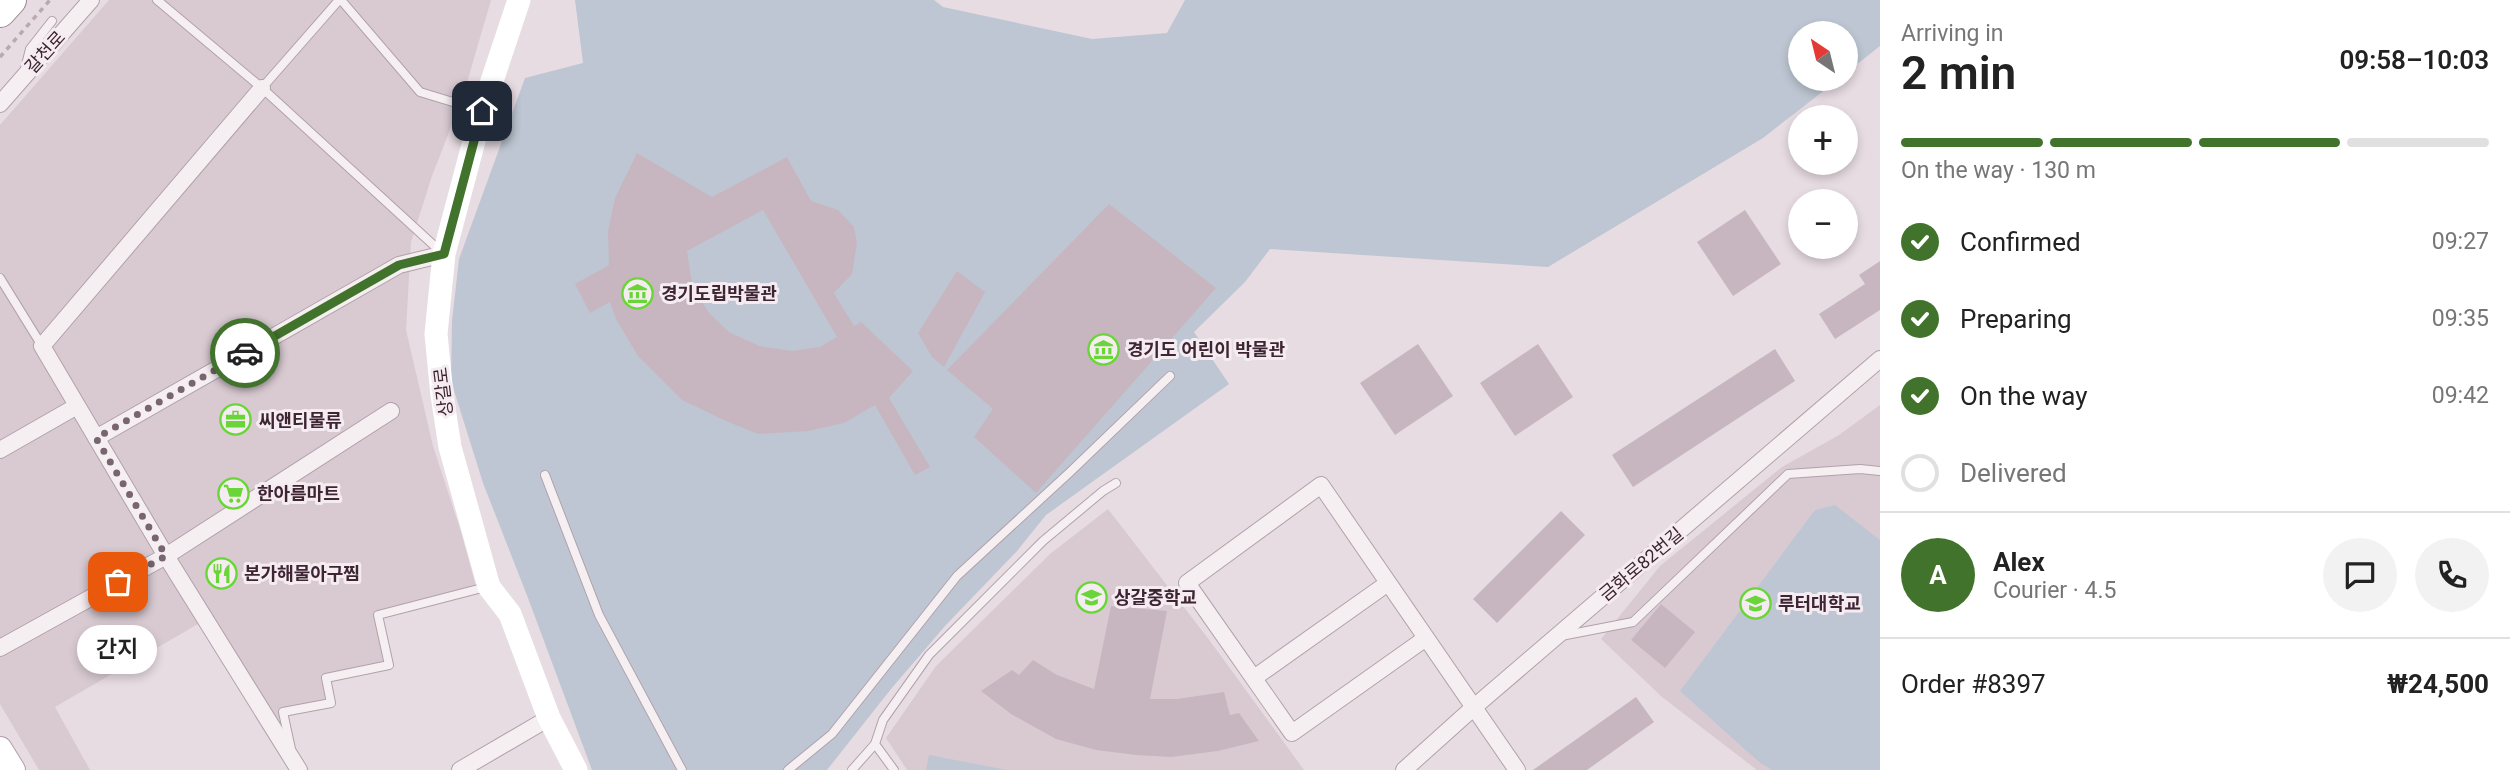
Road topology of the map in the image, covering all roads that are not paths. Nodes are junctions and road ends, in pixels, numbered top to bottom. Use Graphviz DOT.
graph roads {
  1 [pos="11,0"];
  2 [pos="91,0"];
  3 [pos="157,0"];
  4 [pos="340,0"];
  5 [pos="519,0"];
  6 [pos="0,12"];
  7 [pos="52,21"];
  8 [pos="24,75"];
  9 [pos="262,88"];
  10 [pos="0,104"];
  11 [pos="482,111"];
  12 [pos="444,254"];
  13 [pos="0,278"];
  14 [pos="42,346"];
  15 [pos="1880,359"];
  16 [pos="1170,376"];
  17 [pos="77,406"];
  18 [pos="391,411"];
  19 [pos="96,438"];
  20 [pos="0,450"];
  21 [pos="1880,471"];
  22 [pos="545,475"];
  23 [pos="1116,483"];
  24 [pos="166,556"];
  25 [pos="1388,583"];
  26 [pos="489,587"];
  27 [pos="1426,638"];
  28 [pos="1555,638"];
  29 [pos="0,648"];
  30 [pos="1254,678"];
  31 [pos="1473,708"];
  32 [pos="549,718"];
  33 [pos="876,744"];
  34 [pos="0,749"];
  35 [pos="296,766"];
  36 [pos="13,770"];
  37 [pos="460,770"];
  38 [pos="576,770"];
  39 [pos="682,770"];
  40 [pos="788,770"];
  41 [pos="852,770"];
  42 [pos="894,770"];
  43 [pos="1404,770"];
  44 [pos="1517,770"];
  1 -- 6 [label="highway"];
  2 -- 8 [label="street, 갈천로"];
  3 -- 9 [label="lane"];
  4 -- 9 [label="lane"];
  4 -- 11 [label="lane"];
  5 -- 11 [label="street, 상갈로"];
  7 -- 8 [label="lane"];
  8 -- 10 [label="street, 갈천로"];
  9 -- 12 [label="lane"];
  9 -- 14 [label="street"];
  11 -- 12 [label="street, 상갈로"];
  12 -- 19 [label="street"];
  12 -- 26 [label="street, 상갈로"];
  13 -- 14 [label="lane"];
  14 -- 17 [label="street"];
  15 -- 28 [label="street, 금화로82번길"];
  16 -- 40 [label="lane"];
  17 -- 19 [label="street"];
  17 -- 20 [label="street"];
  18 -- 24 [label="street"];
  19 -- 24 [label="street"];
  21 -- 28 [label="lane"];
  22 -- 39 [label="lane"];
  23 -- 33 [label="lane"];
  24 -- 29 [label="street"];
  24 -- 35 [label="street"];
  25 -- 27 [label="street"];
  25 -- 30 [label="street"];
  25 -- 30 [label="street"];
  26 -- 32 [label="street, 상갈로"];
  26 -- 35 [label="lane"];
  27 -- 30 [label="street"];
  27 -- 31 [label="street"];
  28 -- 31 [label="street, 금화로82번길"];
  31 -- 43 [label="street, 금화로82번길"];
  31 -- 44 [label="street"];
  32 -- 37 [label="street"];
  32 -- 38 [label="street, 상갈로"];
  33 -- 41 [label="lane"];
  33 -- 42 [label="lane"];
  34 -- 36 [label="main road"];
}
